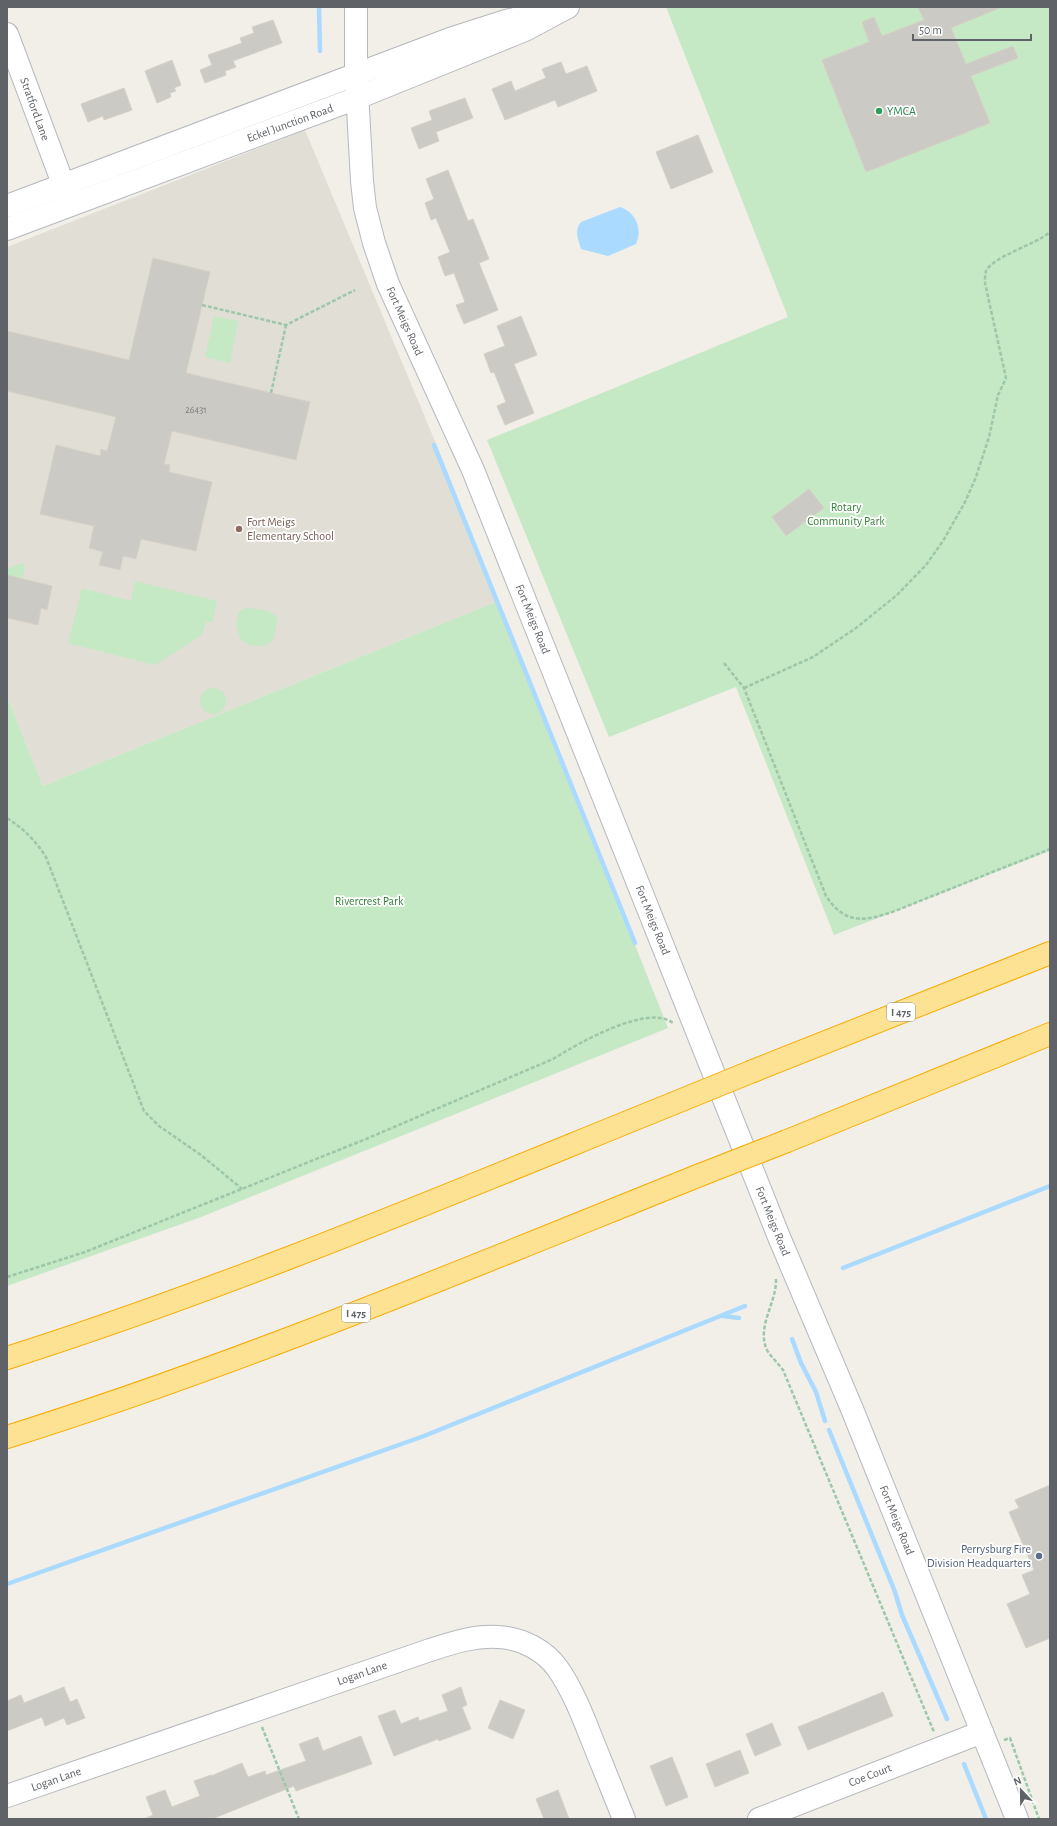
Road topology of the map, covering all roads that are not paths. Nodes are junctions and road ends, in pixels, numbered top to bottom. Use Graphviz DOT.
graph roads {
  1 [pos="356,7"];
  2 [pos="565,7"];
  3 [pos="568,7"];
  4 [pos="7,34"];
  5 [pos="356,73"];
  6 [pos="357,98"];
  7 [pos="63,185"];
  8 [pos="71,205"];
  9 [pos="7,206"];
  10 [pos="7,229"];
  11 [pos="1050,953"];
  12 [pos="1050,1034"];
  13 [pos="7,1358"];
  14 [pos="7,1437"];
  15 [pos="982,1732"];
  16 [pos="7,1796"];
  17 [pos="624,1819"];
  18 [pos="759,1819"];
  19 [pos="1017,1819"];
  1 -- 5 [label="street, Fort Meigs Road"];
  2 -- 5 [label="street, Eckel Junction Road"];
  3 -- 6 [label="street, Eckel Junction Road"];
  4 -- 7 [label="street, Stratford Lane"];
  5 -- 6 [label="street, Fort Meigs Road"];
  5 -- 7 [label="street, Eckel Junction Road"];
  6 -- 8 [label="street, Eckel Junction Road"];
  6 -- 15 [label="street, Fort Meigs Road"];
  7 -- 8 [label="street, Stratford Lane"];
  7 -- 9 [label="street, Eckel Junction Road"];
  8 -- 10 [label="street, Eckel Junction Road"];
  11 -- 13 [label="highway, I 475, bridge"];
  12 -- 14 [label="highway, I 475, bridge"];
  15 -- 18 [label="street, Coe Court"];
  15 -- 19 [label="street, Fort Meigs Road"];
  16 -- 17 [label="street, Logan Lane"];
}
